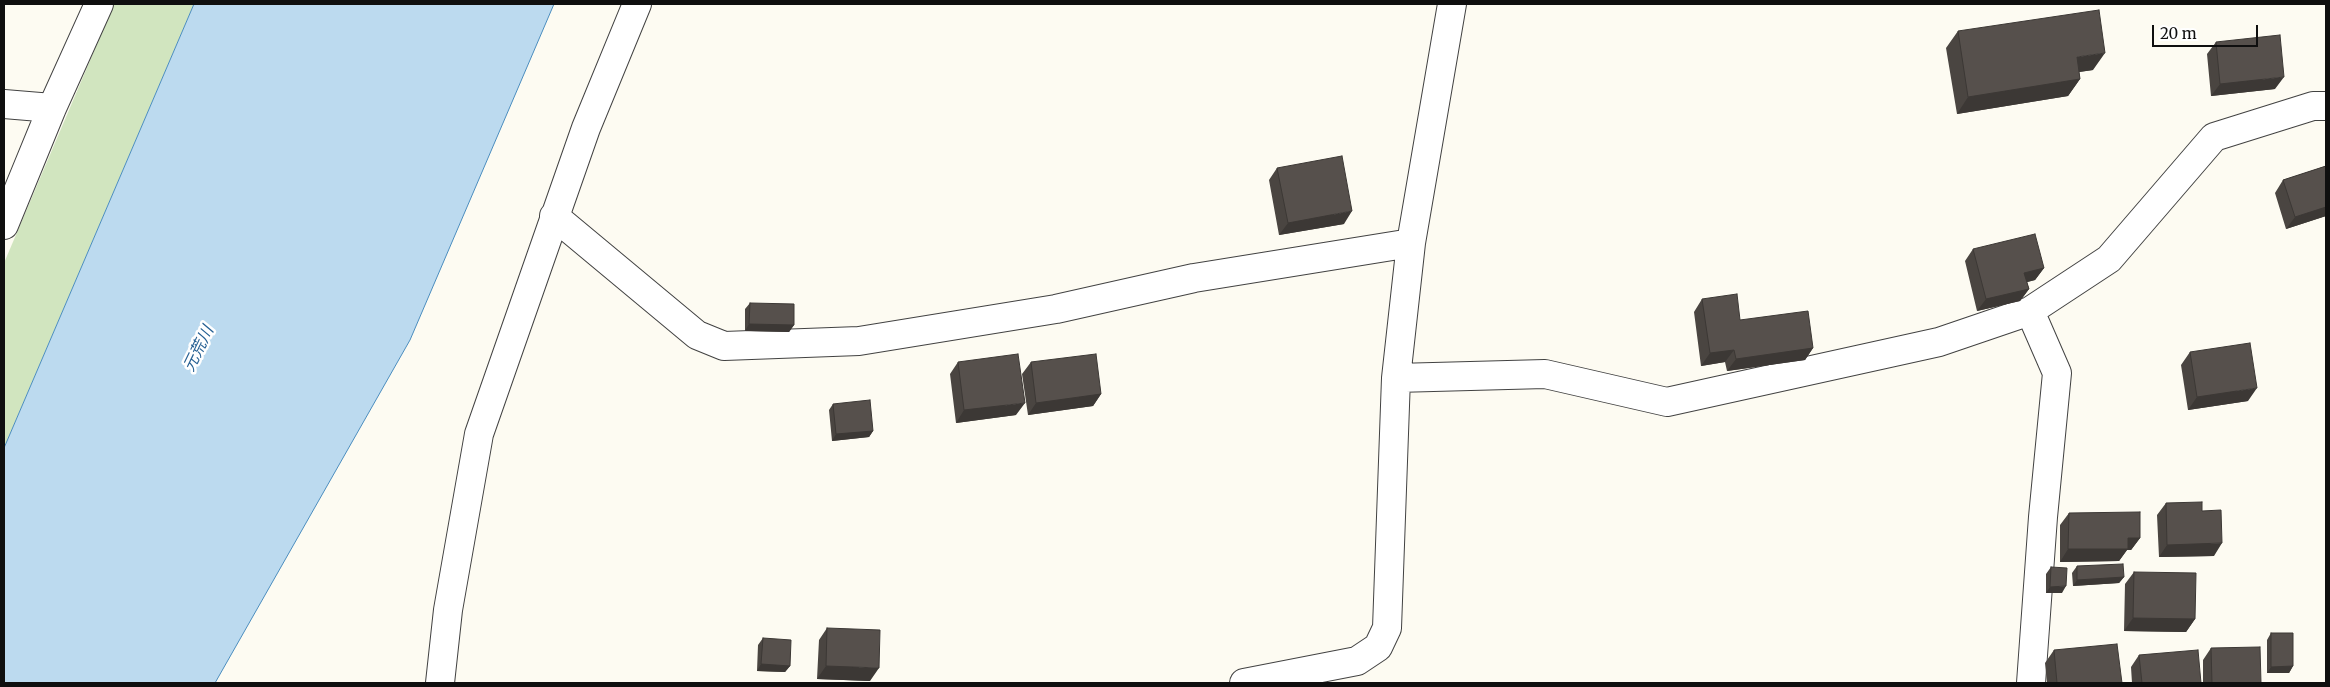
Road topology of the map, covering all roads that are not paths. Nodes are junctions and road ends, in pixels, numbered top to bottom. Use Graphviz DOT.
graph roads {
  1 [pos="99,4"];
  2 [pos="637,4"];
  3 [pos="1452,4"];
  4 [pos="4,104"];
  5 [pos="2326,106"];
  6 [pos="52,108"];
  7 [pos="10,199"];
  8 [pos="554,216"];
  9 [pos="4,225"];
  10 [pos="1411,243"];
  11 [pos="2030,312"];
  12 [pos="1396,378"];
  13 [pos="440,683"];
  14 [pos="1244,683"];
  15 [pos="2031,683"];
  1 -- 6 [label="street"];
  2 -- 8 [label="street"];
  3 -- 10 [label="street"];
  4 -- 6 [label="street"];
  5 -- 11 [label="street"];
  6 -- 7 [label="street"];
  7 -- 9 [label="street"];
  8 -- 10 [label="street"];
  8 -- 13 [label="street"];
  10 -- 12 [label="street"];
  11 -- 12 [label="street"];
  11 -- 15 [label="street"];
  12 -- 14 [label="street"];
}
